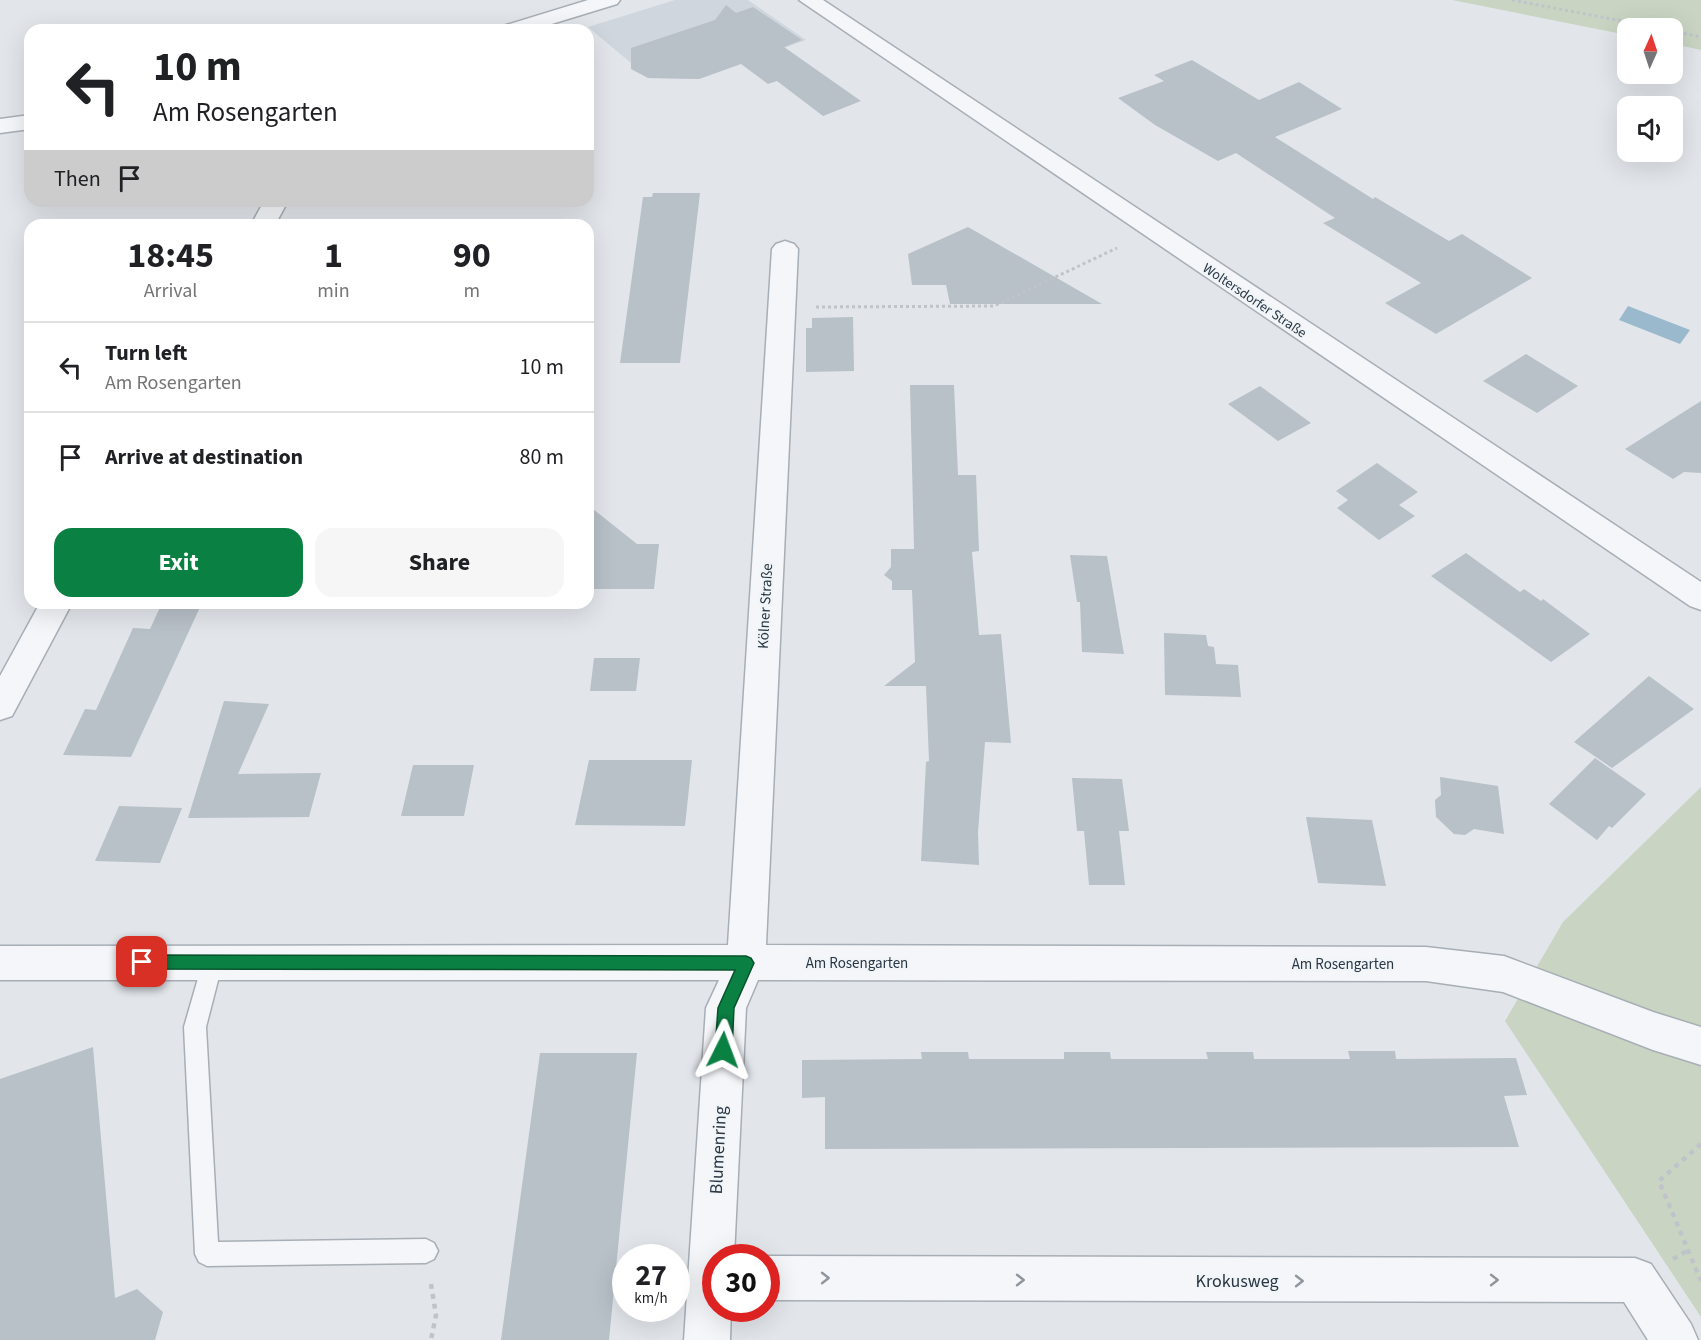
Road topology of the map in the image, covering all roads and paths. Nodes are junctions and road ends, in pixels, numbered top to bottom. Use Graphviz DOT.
graph roads {
  1 [pos="610,0"];
  2 [pos="810,0"];
  3 [pos="1512,0"];
  4 [pos="1617,20"];
  5 [pos="530,24"];
  6 [pos="1683,33"];
  7 [pos="1701,37"];
  8 [pos="24,123"];
  9 [pos="0,126"];
  10 [pos="1117,248"];
  11 [pos="785,249"];
  12 [pos="781,307"];
  13 [pos="1701,598"];
  14 [pos="53,609"];
  15 [pos="0,707"];
  16 [pos="213,961"];
  17 [pos="0,963"];
  18 [pos="746,963"];
  19 [pos="1701,1046"];
  20 [pos="1701,1144"];
  21 [pos="715,1244"];
  22 [pos="426,1251"];
  23 [pos="780,1278"];
  24 [pos="1701,1281"];
  25 [pos="709,1322"];
  26 [pos="431,1340"];
  27 [pos="707,1340"];
  28 [pos="1675,1340"];
  1 -- 5 [label="street"];
  2 -- 13 [label="street, Woltersdorfer Straße"];
  3 -- 4 [label="path"];
  6 -- 7 [label="path"];
  8 -- 9 [label="street"];
  10 -- 12 [label="path"];
  11 -- 12 [label="street, Kölner Straße"];
  12 -- 18 [label="street, Kölner Straße"];
  14 -- 15 [label="street"];
  16 -- 17 [label="street, Am Rosengarten"];
  16 -- 18 [label="street, Am Rosengarten"];
  16 -- 22 [label="lane"];
  18 -- 19 [label="street, Am Rosengarten"];
  18 -- 21 [label="street, Blumenring"];
  20 -- 24 [label="path"];
  22 -- 26 [label="path"];
  23 -- 28 [label="street, Krokusweg, one-way"];
  25 -- 27 [label="street, Blumenring"];
}
